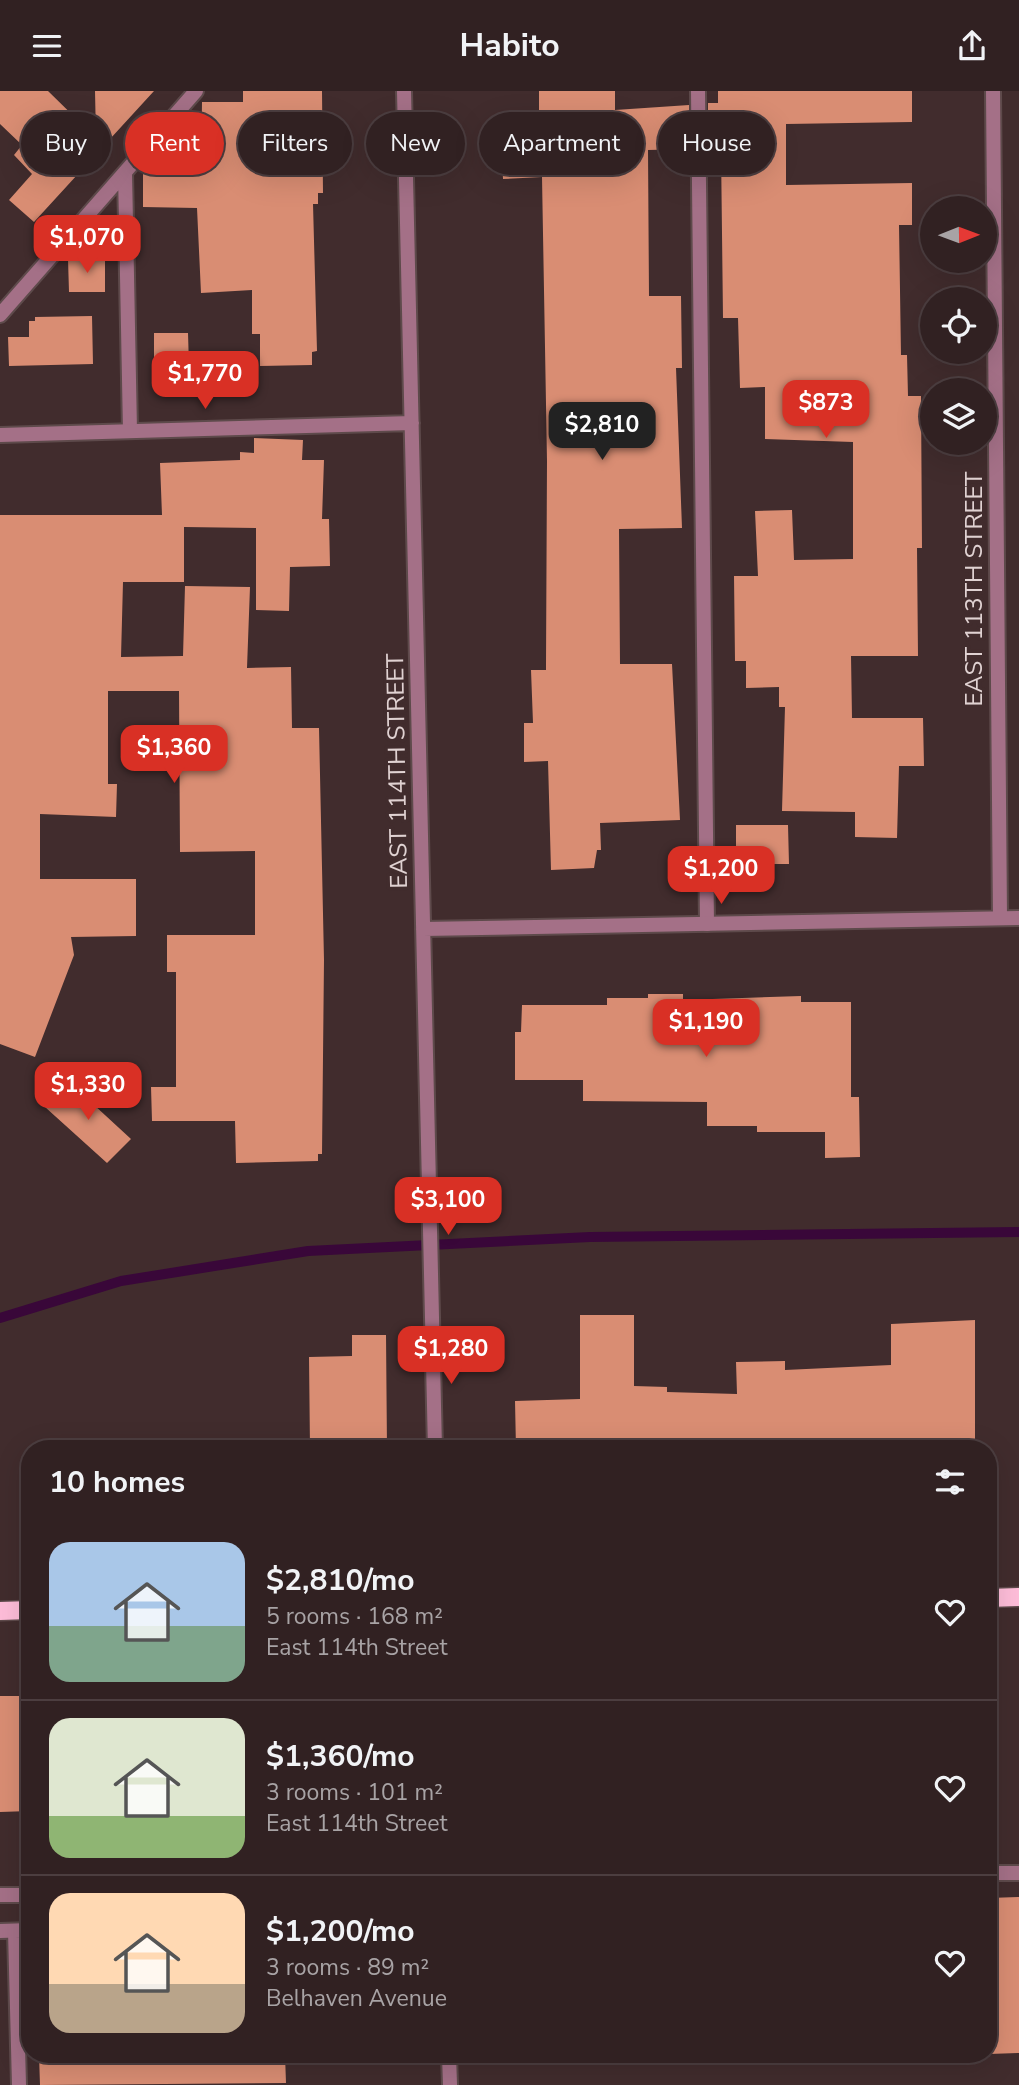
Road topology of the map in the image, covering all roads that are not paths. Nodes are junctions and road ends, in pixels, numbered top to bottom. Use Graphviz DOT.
graph roads {
  1 [pos="196,91"];
  2 [pos="404,91"];
  3 [pos="698,91"];
  4 [pos="993,91"];
  5 [pos="177,112"];
  6 [pos="125,171"];
  7 [pos="125,175"];
  8 [pos="0,315"];
  9 [pos="411,423"];
  10 [pos="130,431"];
  11 [pos="0,435"];
  12 [pos="1000,918"];
  13 [pos="1019,918"];
  14 [pos="707,924"];
  15 [pos="423,929"];
  16 [pos="435,1440"];
  17 [pos="1019,1597"];
  18 [pos="997,1598"];
  19 [pos="21,1610"];
  20 [pos="0,1611"];
  21 [pos="997,1873"];
  22 [pos="1019,1873"];
  23 [pos="0,1895"];
  24 [pos="21,1895"];
  25 [pos="7,1931"];
  26 [pos="449,2063"];
  27 [pos="19,2085"];
  28 [pos="450,2085"];
  1 -- 5 [label="street"];
  2 -- 9 [label="street, EAST 114TH STREET"];
  3 -- 14 [label="street"];
  4 -- 12 [label="street, EAST 113TH STREET"];
  6 -- 8 [label="street"];
  7 -- 10 [label="street"];
  9 -- 10 [label="street"];
  9 -- 15 [label="street, EAST 114TH STREET"];
  10 -- 11 [label="street"];
  12 -- 13 [label="street"];
  12 -- 14 [label="street"];
  14 -- 15 [label="street"];
  15 -- 16 [label="street, EAST 114TH STREET"];
  17 -- 18 [label="main road"];
  19 -- 20 [label="main road"];
  21 -- 22 [label="street"];
  23 -- 24 [label="street"];
  25 -- 27 [label="street"];
  26 -- 28 [label="street"];
}
